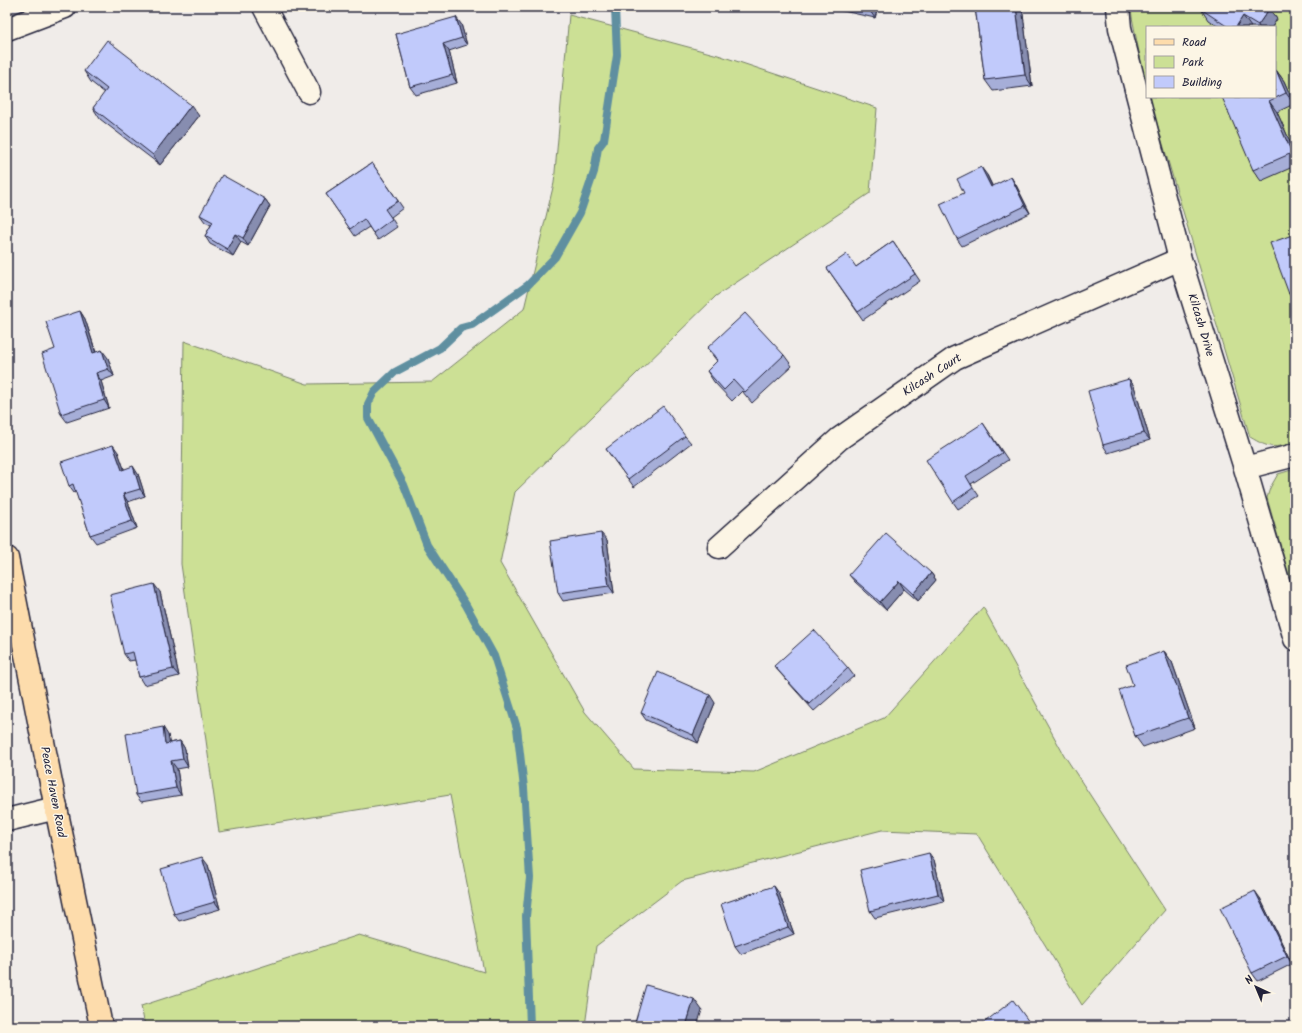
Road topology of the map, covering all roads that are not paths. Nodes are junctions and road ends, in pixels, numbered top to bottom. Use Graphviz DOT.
graph roads {
  1 [pos="65,7"];
  2 [pos="264,7"];
  3 [pos="1118,7"];
  4 [pos="7,29"];
  5 [pos="309,92"];
  6 [pos="1180,259"];
  7 [pos="1295,455"];
  8 [pos="1245,468"];
  9 [pos="720,547"];
  10 [pos="7,558"];
  11 [pos="1295,639"];
  12 [pos="56,808"];
  13 [pos="7,820"];
  14 [pos="101,1026"];
  1 -- 4 [label="street"];
  2 -- 5 [label="street"];
  3 -- 6 [label="street, Kilcash Drive"];
  6 -- 8 [label="street, Kilcash Drive"];
  6 -- 9 [label="street, Kilcash Court"];
  7 -- 8 [label="street"];
  8 -- 11 [label="street, Kilcash Drive"];
  10 -- 12 [label="main road, Peace Haven Road"];
  12 -- 13 [label="street"];
  12 -- 14 [label="main road, Peace Haven Road"];
}
